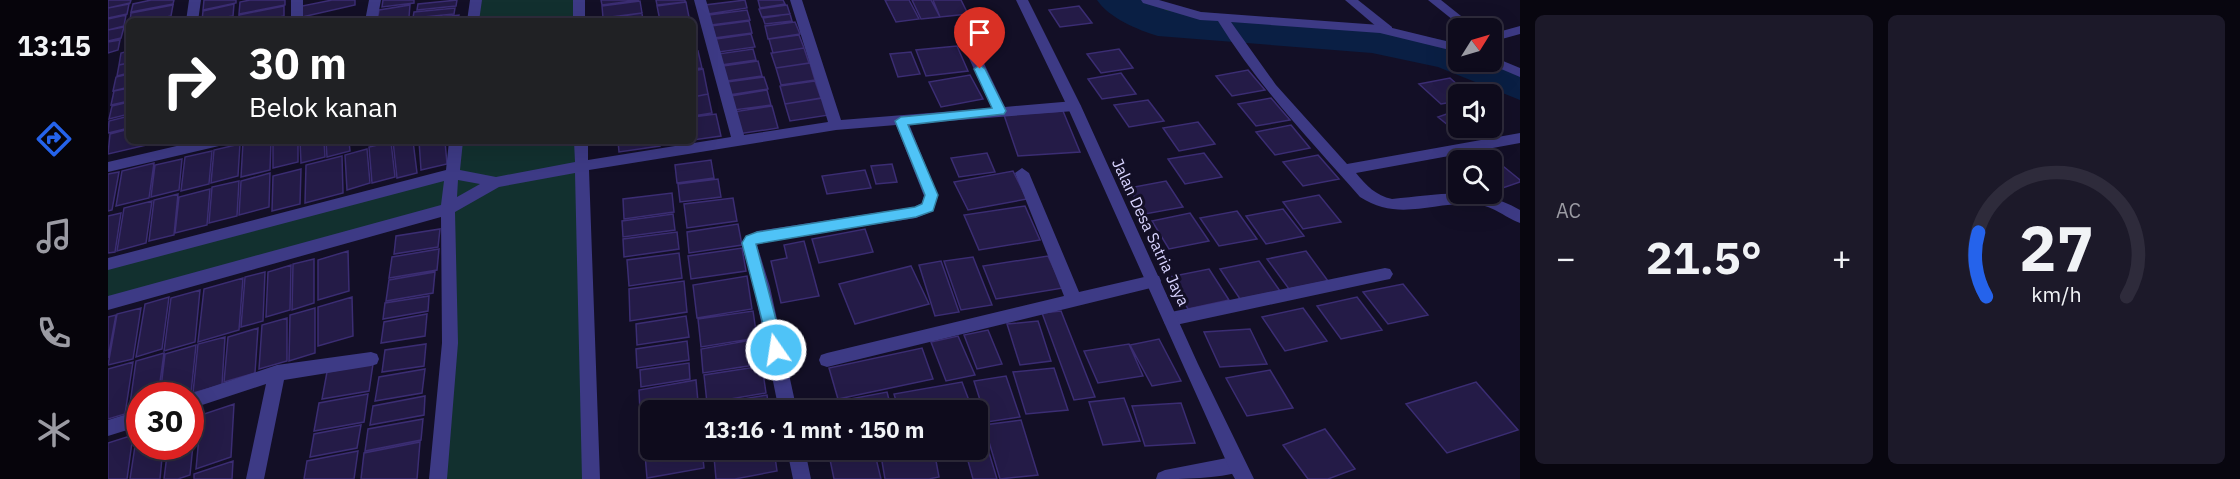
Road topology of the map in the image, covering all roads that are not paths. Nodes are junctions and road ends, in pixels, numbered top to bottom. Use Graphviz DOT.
graph roads {
  1 [pos="195,0"];
  2 [pos="297,0"];
  3 [pos="375,0"];
  4 [pos="476,0"];
  5 [pos="579,0"];
  6 [pos="699,0"];
  7 [pos="796,0"];
  8 [pos="1022,0"];
  9 [pos="1147,0"];
  10 [pos="1351,0"];
  11 [pos="1434,0"];
  12 [pos="192,18"];
  13 [pos="297,18"];
  14 [pos="372,18"];
  15 [pos="473,18"];
  16 [pos="579,18"];
  17 [pos="1223,18"];
  18 [pos="1457,18"];
  19 [pos="960,26"];
  20 [pos="1388,30"];
  21 [pos="1520,30"];
  22 [pos="1502,35"];
  23 [pos="1448,43"];
  24 [pos="1502,65"];
  25 [pos="1520,73"];
  26 [pos="1074,106"];
  27 [pos="1000,111"];
  28 [pos="901,121"];
  29 [pos="836,125"];
  30 [pos="1520,138"];
  31 [pos="739,141"];
  32 [pos="198,144"];
  33 [pos="456,144"];
  34 [pos="581,144"];
  35 [pos="177,147"];
  36 [pos="582,166"];
  37 [pos="108,167"];
  38 [pos="1344,170"];
  39 [pos="1022,173"];
  40 [pos="452,174"];
  41 [pos="496,182"];
  42 [pos="447,209"];
  43 [pos="1520,217"];
  44 [pos="108,264"];
  45 [pos="1385,274"];
  46 [pos="1154,281"];
  47 [pos="1074,300"];
  48 [pos="108,303"];
  49 [pos="1171,320"];
  50 [pos="371,359"];
  51 [pos="828,360"];
  52 [pos="277,373"];
  53 [pos="204,396"];
  54 [pos="786,400"];
  55 [pos="126,422"];
  56 [pos="108,428"];
  57 [pos="798,460"];
  58 [pos="1241,472"];
  59 [pos="255,479"];
  60 [pos="438,479"];
  61 [pos="591,479"];
  62 [pos="801,479"];
  63 [pos="1166,479"];
  1 -- 12 [label="street"];
  2 -- 13 [label="street"];
  3 -- 14 [label="street"];
  4 -- 15 [label="street"];
  5 -- 16 [label="street"];
  6 -- 31 [label="street"];
  7 -- 29 [label="street"];
  8 -- 26 [label="street, Jalan Desa Satria Jaya"];
  9 -- 17 [label="street"];
  10 -- 20 [label="street"];
  11 -- 18 [label="street"];
  17 -- 20 [label="street"];
  17 -- 38 [label="street"];
  19 -- 27 [label="street"];
  20 -- 23 [label="street"];
  21 -- 22 [label="street"];
  24 -- 25 [label="street"];
  26 -- 27 [label="street"];
  26 -- 46 [label="street, Jalan Desa Satria Jaya"];
  27 -- 28 [label="street"];
  28 -- 29 [label="street"];
  28 -- 54 [label="street"];
  29 -- 31 [label="street"];
  30 -- 38 [label="street"];
  31 -- 36 [label="street"];
  32 -- 35 [label="street"];
  33 -- 40 [label="street"];
  34 -- 36 [label="street"];
  35 -- 37 [label="street"];
  36 -- 41 [label="street"];
  36 -- 61 [label="street"];
  38 -- 43 [label="street"];
  39 -- 47 [label="street"];
  40 -- 41 [label="street"];
  40 -- 42 [label="street"];
  40 -- 44 [label="street"];
  41 -- 42 [label="street"];
  42 -- 48 [label="street"];
  42 -- 60 [label="street"];
  45 -- 49 [label="street"];
  46 -- 47 [label="street"];
  46 -- 49 [label="street, Jalan Desa Satria Jaya"];
  47 -- 51 [label="street"];
  49 -- 58 [label="street, Jalan Desa Satria Jaya"];
  50 -- 52 [label="street"];
  52 -- 53 [label="street"];
  52 -- 59 [label="street"];
  55 -- 56 [label="street"];
  57 -- 62 [label="street"];
  58 -- 63 [label="street"];
}
